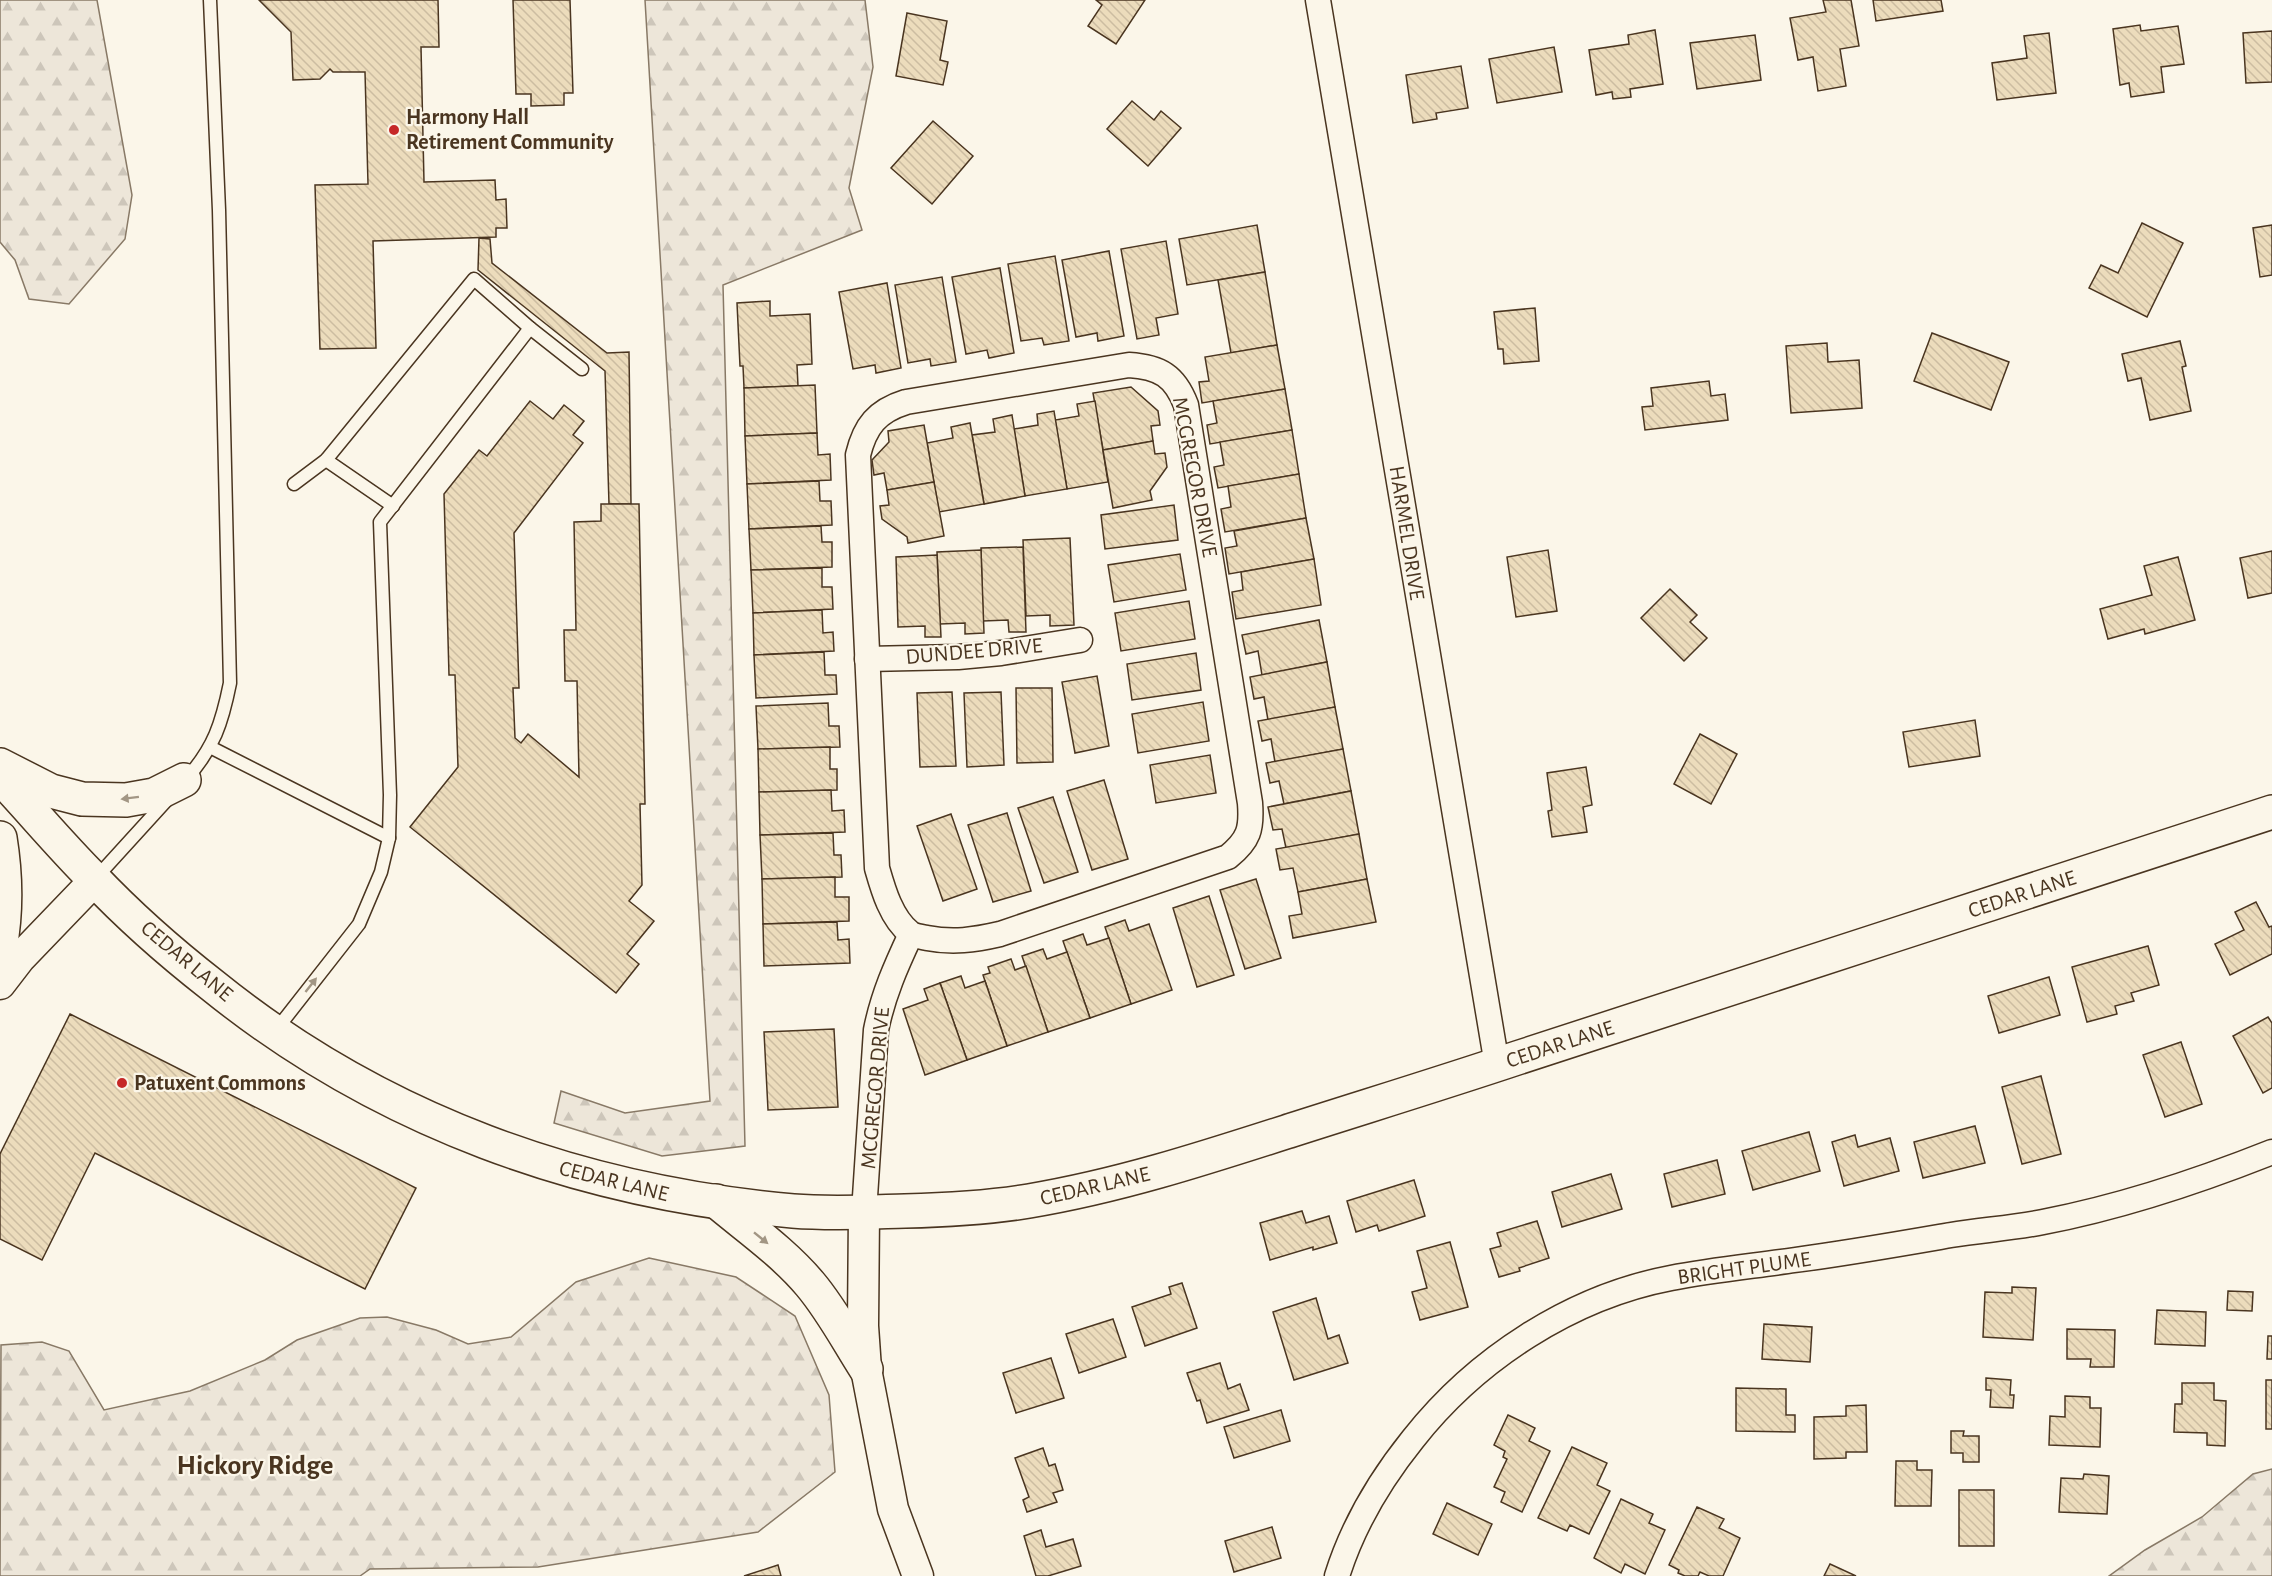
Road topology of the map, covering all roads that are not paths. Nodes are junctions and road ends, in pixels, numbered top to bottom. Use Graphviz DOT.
graph roads {
  1 [pos="210,0"];
  2 [pos="1324,1"];
  3 [pos="530,328"];
  4 [pos="582,369"];
  5 [pos="326,460"];
  6 [pos="294,484"];
  7 [pos="393,506"];
  8 [pos="1080,640"];
  9 [pos="867,659"];
  10 [pos="210,747"];
  11 [pos="0,765"];
  12 [pos="0,777"];
  13 [pos="184,780"];
  14 [pos="2272,812"];
  15 [pos="0,838"];
  16 [pos="389,838"];
  17 [pos="95,880"];
  18 [pos="911,934"];
  19 [pos="0,948"];
  20 [pos="0,984"];
  21 [pos="275,1032"];
  22 [pos="1497,1065"];
  23 [pos="2272,1152"];
  24 [pos="716,1201"];
  25 [pos="864,1212"];
  26 [pos="866,1369"];
  27 [pos="918,1576"];
  28 [pos="1337,1576"];
  1 -- 10 [label="lane"];
  2 -- 22 [label="street, HARMEL DRIVE"];
  3 -- 4 [label="lane"];
  3 -- 5 [label="lane"];
  3 -- 7 [label="lane"];
  5 -- 6 [label="lane"];
  5 -- 7 [label="lane"];
  7 -- 16 [label="lane"];
  8 -- 9 [label="street, DUNDEE DRIVE"];
  9 -- 18 [label="street, MCGREGOR DRIVE"];
  9 -- 18 [label="street, MCGREGOR DRIVE"];
  10 -- 13 [label="lane"];
  10 -- 16 [label="lane"];
  13 -- 11 [label="main road, one-way"];
  12 -- 17 [label="main road, CEDAR LANE"];
  13 -- 17 [label="lane"];
  14 -- 22 [label="main road, CEDAR LANE"];
  15 -- 19 [label="main road"];
  21 -- 16 [label="lane, one-way"];
  17 -- 20 [label="street"];
  17 -- 21 [label="main road, CEDAR LANE"];
  18 -- 25 [label="street, MCGREGOR DRIVE"];
  21 -- 24 [label="main road, CEDAR LANE"];
  22 -- 25 [label="main road, CEDAR LANE"];
  23 -- 28 [label="street, BRIGHT PLUME"];
  24 -- 25 [label="main road, CEDAR LANE"];
  24 -- 26 [label="main road, one-way"];
  25 -- 26 [label="street"];
  26 -- 27 [label="street"];
}
